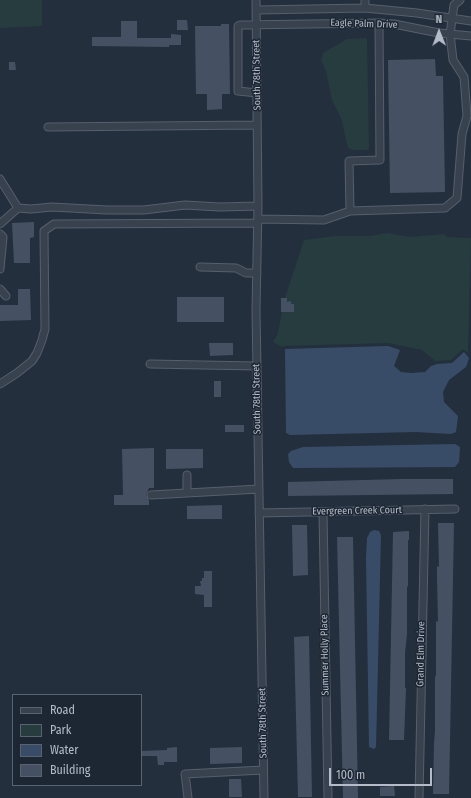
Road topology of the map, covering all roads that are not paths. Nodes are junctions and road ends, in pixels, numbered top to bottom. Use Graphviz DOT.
graph roads {
  1 [pos="256,0"];
  2 [pos="365,0"];
  3 [pos="460,0"];
  4 [pos="366,8"];
  5 [pos="256,10"];
  6 [pos="452,19"];
  7 [pos="471,21"];
  8 [pos="379,23"];
  9 [pos="256,25"];
  10 [pos="450,34"];
  11 [pos="471,36"];
  12 [pos="257,93"];
  13 [pos="257,124"];
  14 [pos="48,127"];
  15 [pos="0,179"];
  16 [pos="258,206"];
  17 [pos="18,208"];
  18 [pos="350,211"];
  19 [pos="258,221"];
  20 [pos="0,224"];
  21 [pos="0,234"];
  22 [pos="200,267"];
  23 [pos="0,270"];
  24 [pos="257,273"];
  25 [pos="0,289"];
  26 [pos="6,296"];
  27 [pos="150,364"];
  28 [pos="257,366"];
  29 [pos="0,384"];
  30 [pos="187,475"];
  31 [pos="259,489"];
  32 [pos="187,493"];
  33 [pos="151,495"];
  34 [pos="425,509"];
  35 [pos="456,509"];
  36 [pos="322,512"];
  37 [pos="259,513"];
  38 [pos="263,770"];
  39 [pos="188,798"];
  40 [pos="264,798"];
  41 [pos="328,798"];
  42 [pos="419,798"];
  1 -- 5 [label="street, South 78th Street"];
  2 -- 4 [label="street"];
  3 -- 6 [label="street"];
  4 -- 5 [label="street, Eagle Palm Drive"];
  4 -- 6 [label="street, Eagle Palm Drive"];
  5 -- 9 [label="street, South 78th Street"];
  6 -- 7 [label="street, Eagle Palm Drive"];
  6 -- 10 [label="street"];
  8 -- 9 [label="street, Eagle Palm Drive"];
  8 -- 10 [label="street, Eagle Palm Drive"];
  8 -- 18 [label="street"];
  9 -- 12 [label="street, South 78th Street"];
  9 -- 12 [label="street, Eagle Palm Drive"];
  10 -- 11 [label="street, Eagle Palm Drive"];
  10 -- 18 [label="street"];
  12 -- 13 [label="street, South 78th Street"];
  13 -- 14 [label="street"];
  13 -- 16 [label="street, South 78th Street"];
  15 -- 17 [label="street"];
  16 -- 17 [label="street"];
  16 -- 19 [label="street, South 78th Street"];
  17 -- 20 [label="street"];
  18 -- 19 [label="street"];
  19 -- 24 [label="street, South 78th Street"];
  19 -- 29 [label="street"];
  21 -- 23 [label="street"];
  22 -- 24 [label="street"];
  24 -- 28 [label="street, South 78th Street"];
  25 -- 26 [label="street"];
  27 -- 28 [label="street"];
  28 -- 31 [label="street, South 78th Street"];
  30 -- 32 [label="street"];
  31 -- 32 [label="street"];
  31 -- 37 [label="street, South 78th Street"];
  32 -- 33 [label="street"];
  34 -- 35 [label="street, Evergreen Creek Court"];
  34 -- 36 [label="street, Evergreen Creek Court"];
  34 -- 42 [label="street, Grand Elm Drive"];
  36 -- 37 [label="street, Evergreen Creek Court"];
  36 -- 41 [label="street, Summer Holly Place"];
  37 -- 38 [label="street, South 78th Street"];
  38 -- 39 [label="street"];
  38 -- 40 [label="street, South 78th Street"];
}
